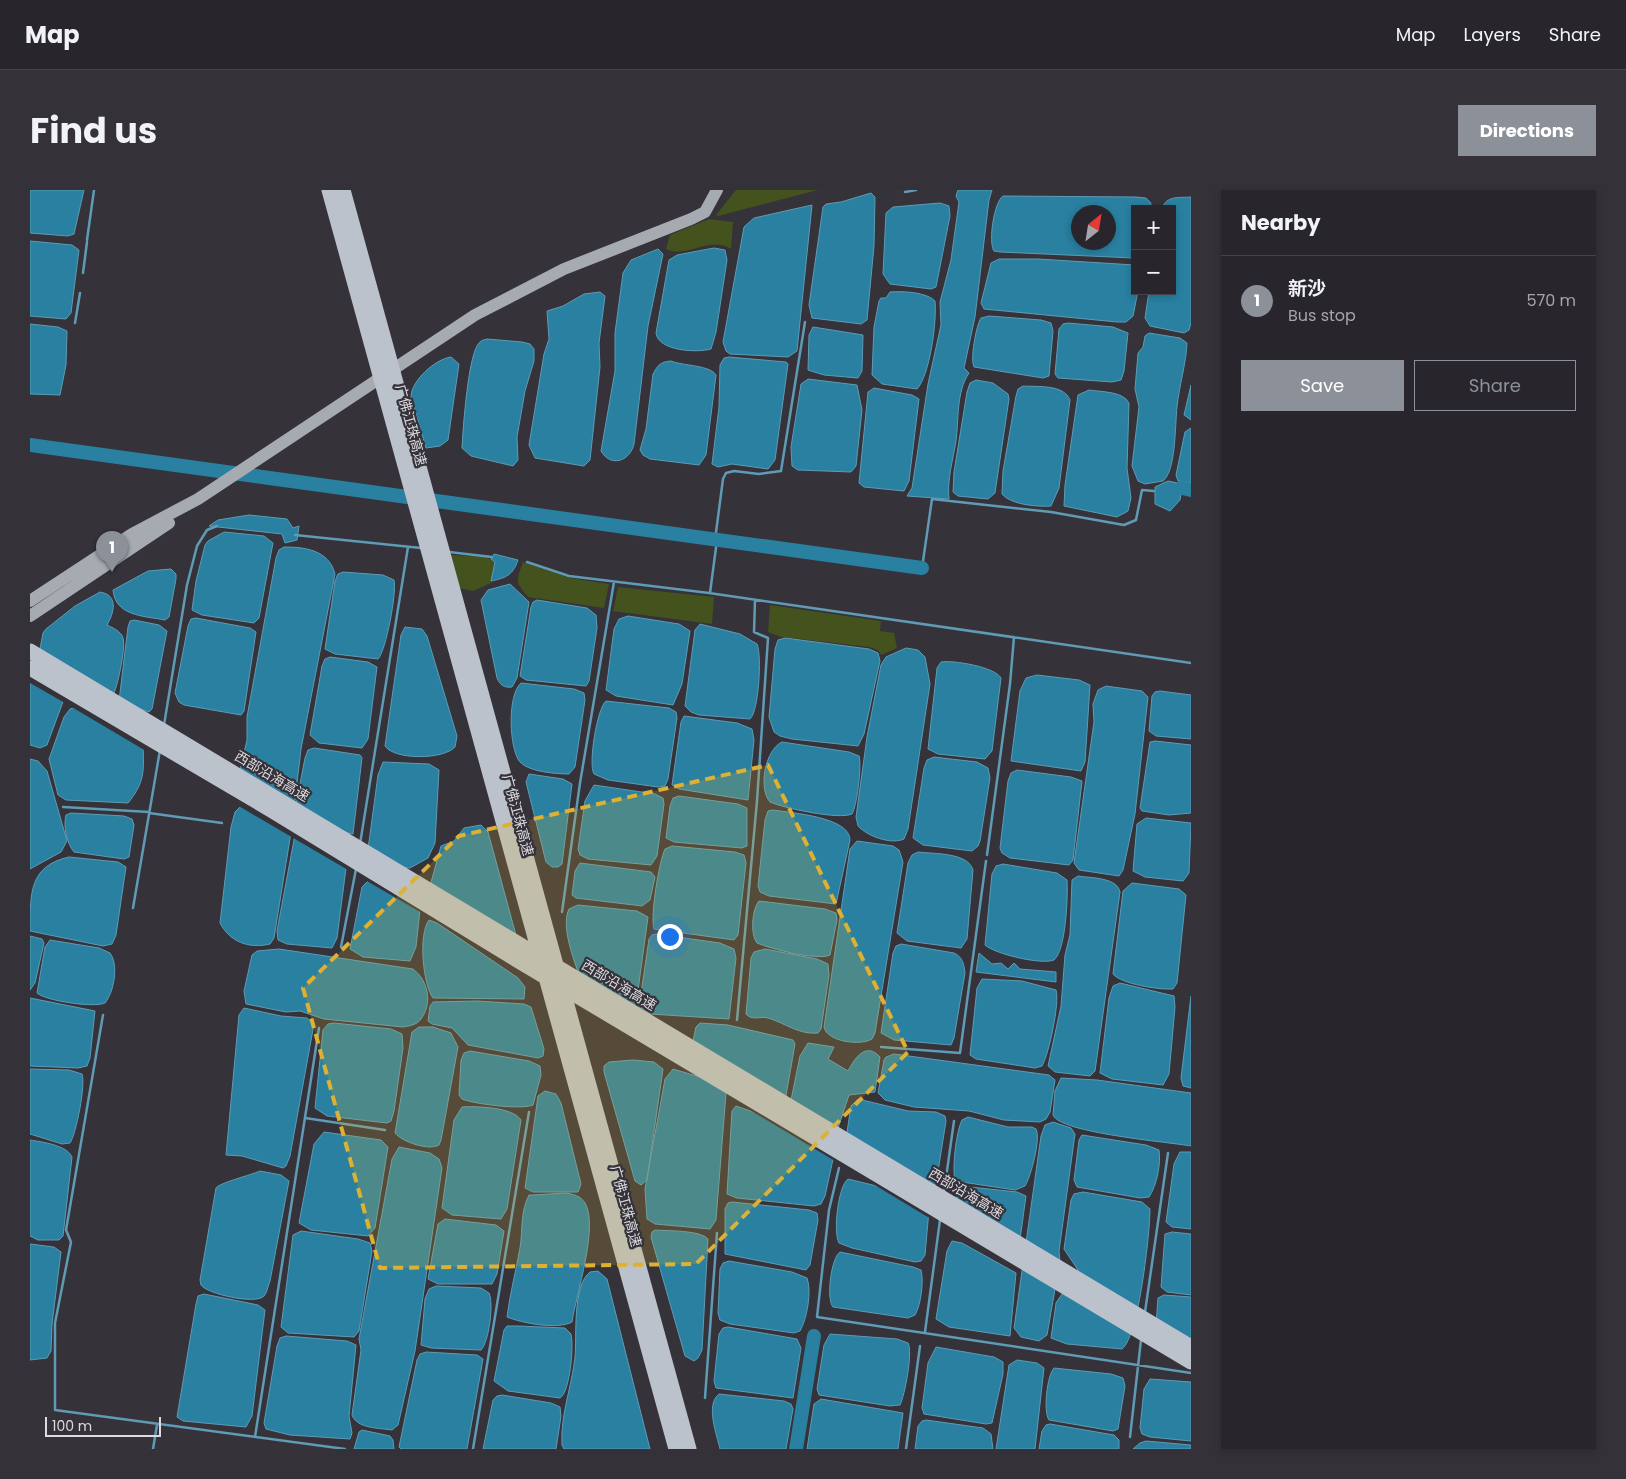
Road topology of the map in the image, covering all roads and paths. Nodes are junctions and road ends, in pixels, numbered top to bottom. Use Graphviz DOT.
graph roads {
  1 [pos="329,190"];
  2 [pos="343,190"];
  3 [pos="717,190"];
  4 [pos="198,499"];
  5 [pos="30,601"];
  6 [pos="30,616"];
  7 [pos="455,623"];
  8 [pos="30,651"];
  9 [pos="30,668"];
  10 [pos="1191,1347"];
  11 [pos="1191,1362"];
  12 [pos="681,1444"];
  1 -- 7 [label="highway, 广佛江珠高速"];
  2 -- 7 [label="highway, 广佛江珠高速"];
  3 -- 4 [label="main road"];
  4 -- 5 [label="main road"];
  4 -- 6 [label="main road"];
  7 -- 12 [label="highway, 广佛江珠高速"];
  8 -- 10 [label="highway, 西部沿海高速"];
  9 -- 11 [label="highway"];
}
